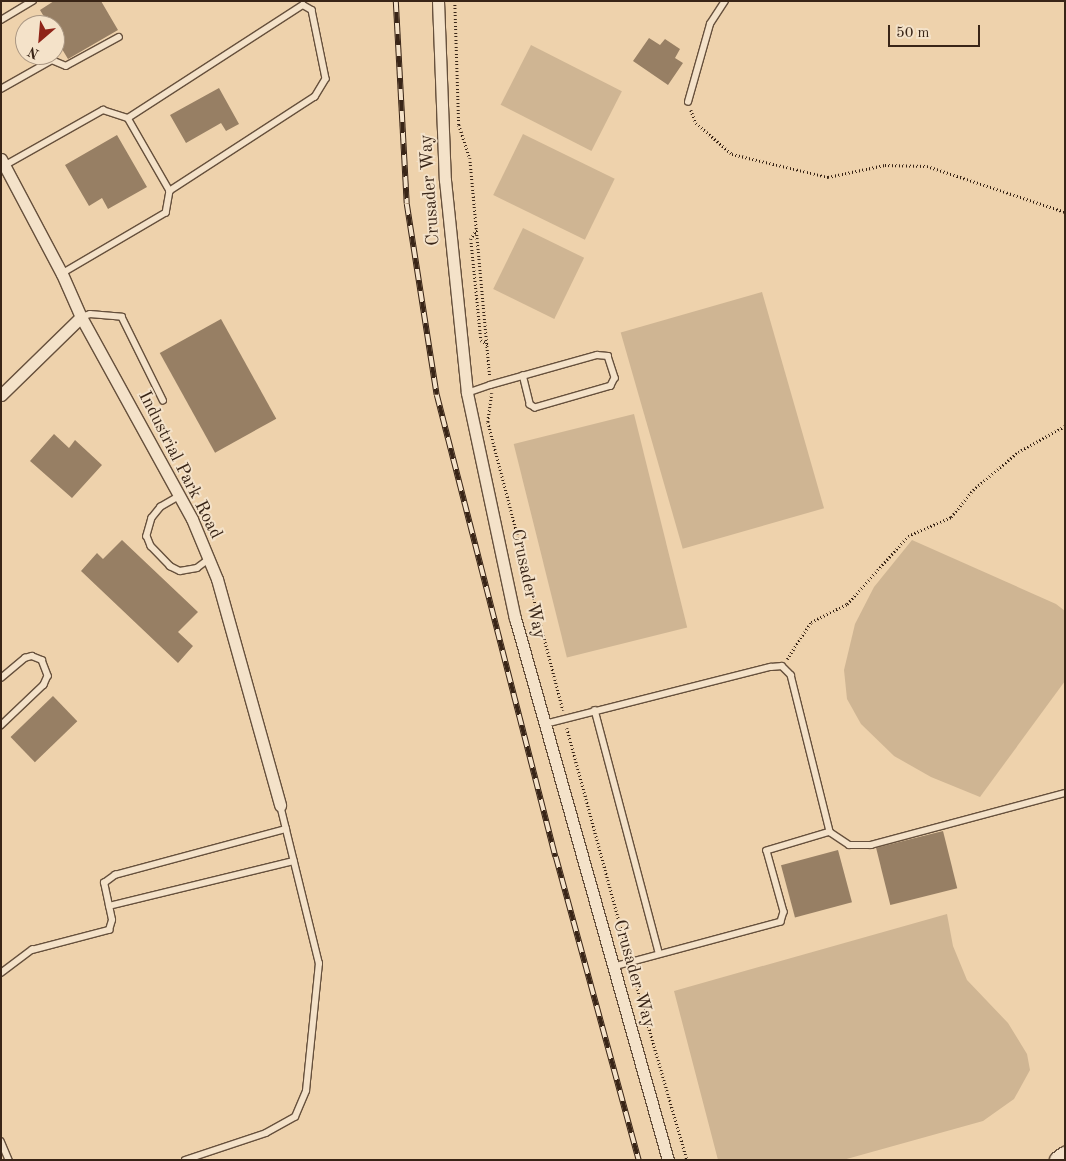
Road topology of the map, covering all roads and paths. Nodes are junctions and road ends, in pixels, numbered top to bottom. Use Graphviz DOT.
graph roads {
  1 [pos="33,1"];
  2 [pos="438,1"];
  3 [pos="455,1"];
  4 [pos="726,1"];
  5 [pos="1,20"];
  6 [pos="119,37"];
  7 [pos="1,89"];
  8 [pos="688,102"];
  9 [pos="128,118"];
  10 [pos="3,162"];
  11 [pos="170,191"];
  12 [pos="1065,212"];
  13 [pos="477,230"];
  14 [pos="62,274"];
  15 [pos="81,317"];
  16 [pos="488,345"];
  17 [pos="523,376"];
  18 [pos="490,385"];
  19 [pos="468,393"];
  20 [pos="1,395"];
  21 [pos="163,400"];
  22 [pos="1065,426"];
  23 [pos="180,496"];
  24 [pos="209,559"];
  25 [pos="782,666"];
  26 [pos="1,678"];
  27 [pos="595,710"];
  28 [pos="565,718"];
  29 [pos="545,724"];
  30 [pos="1,726"];
  31 [pos="1065,793"];
  32 [pos="280,805"];
  33 [pos="286,829"];
  34 [pos="830,832"];
  35 [pos="294,861"];
  36 [pos="109,906"];
  37 [pos="659,953"];
  38 [pos="630,962"];
  39 [pos="614,966"];
  40 [pos="1,973"];
  41 [pos="1,1142"];
  42 [pos="1065,1155"];
  43 [pos="10,1160"];
  44 [pos="184,1160"];
  45 [pos="668,1160"];
  46 [pos="687,1160"];
  47 [pos="1058,1160"];
  1 -- 5 [label="lane"];
  2 -- 19 [label="street, Crusader Way"];
  3 -- 13 [label="path"];
  4 -- 8 [label="lane"];
  6 -- 7 [label="lane"];
  8 -- 12 [label="path"];
  9 -- 10 [label="lane"];
  9 -- 11 [label="lane"];
  9 -- 11 [label="lane"];
  10 -- 14 [label="street, Industrial Park Road"];
  11 -- 14 [label="lane"];
  13 -- 16 [label="path"];
  13 -- 16 [label="path"];
  14 -- 15 [label="street, Industrial Park Road"];
  15 -- 20 [label="street"];
  15 -- 21 [label="lane"];
  15 -- 23 [label="street, Industrial Park Road"];
  16 -- 18 [label="path"];
  17 -- 17 [label="lane"];
  17 -- 18 [label="lane"];
  18 -- 19 [label="lane"];
  18 -- 28 [label="path"];
  19 -- 29 [label="street, Crusader Way"];
  22 -- 25 [label="path"];
  23 -- 24 [label="street, Industrial Park Road"];
  23 -- 24 [label="lane"];
  24 -- 32 [label="street, Industrial Park Road"];
  25 -- 27 [label="lane"];
  25 -- 34 [label="lane"];
  26 -- 30 [label="lane"];
  27 -- 28 [label="lane"];
  27 -- 37 [label="lane"];
  28 -- 29 [label="lane"];
  28 -- 38 [label="path"];
  29 -- 39 [label="street, Crusader Way"];
  31 -- 34 [label="lane"];
  32 -- 33 [label="lane"];
  33 -- 35 [label="lane"];
  33 -- 36 [label="lane"];
  34 -- 37 [label="lane"];
  35 -- 36 [label="lane"];
  35 -- 44 [label="lane"];
  36 -- 40 [label="lane"];
  37 -- 38 [label="lane"];
  38 -- 39 [label="lane"];
  38 -- 46 [label="path"];
  39 -- 45 [label="street, Crusader Way"];
  41 -- 43 [label="lane"];
  42 -- 47 [label="main road"];
}
